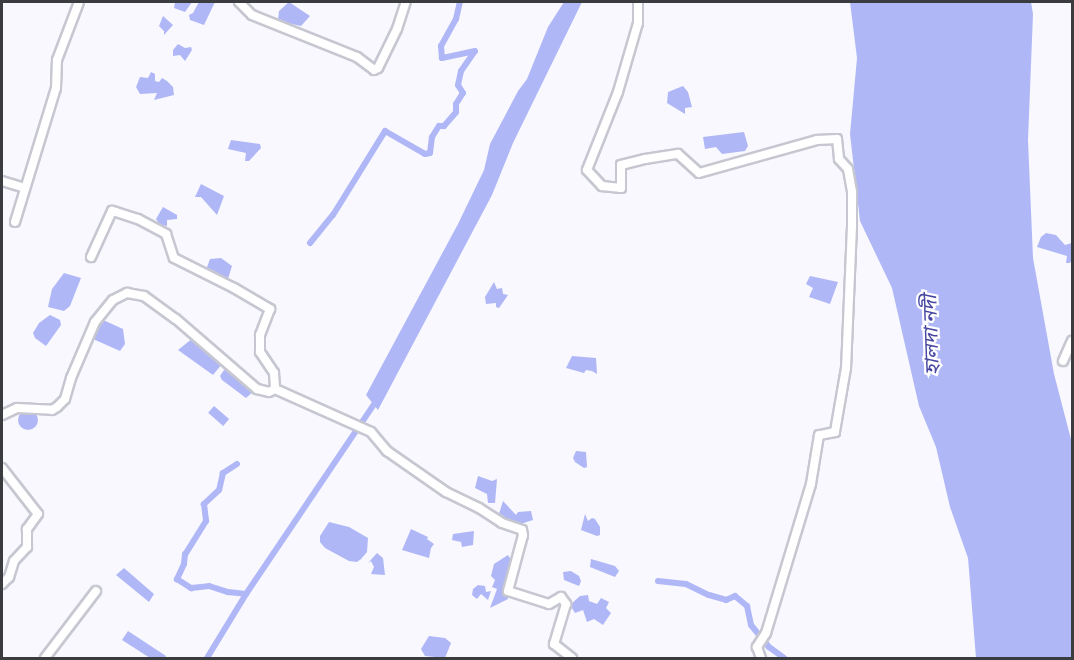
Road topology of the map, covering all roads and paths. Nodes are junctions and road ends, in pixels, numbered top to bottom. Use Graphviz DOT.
graph roads {
  1 [pos="79,2"];
  2 [pos="239,2"];
  3 [pos="406,2"];
  4 [pos="638,2"];
  5 [pos="2,180"];
  6 [pos="25,188"];
  7 [pos="15,222"];
  8 [pos="91,257"];
  9 [pos="1072,341"];
  10 [pos="1063,361"];
  11 [pos="275,389"];
  12 [pos="2,415"];
  13 [pos="2,468"];
  14 [pos="2,584"];
  15 [pos="96,591"];
  16 [pos="45,658"];
  17 [pos="572,658"];
  18 [pos="761,658"];
  1 -- 6 [label="street"];
  2 -- 3 [label="street"];
  4 -- 18 [label="street"];
  5 -- 6 [label="street"];
  6 -- 7 [label="street"];
  8 -- 11 [label="street"];
  9 -- 10 [label="street"];
  11 -- 12 [label="street"];
  11 -- 17 [label="street"];
  13 -- 14 [label="street"];
  15 -- 16 [label="street"];
}
